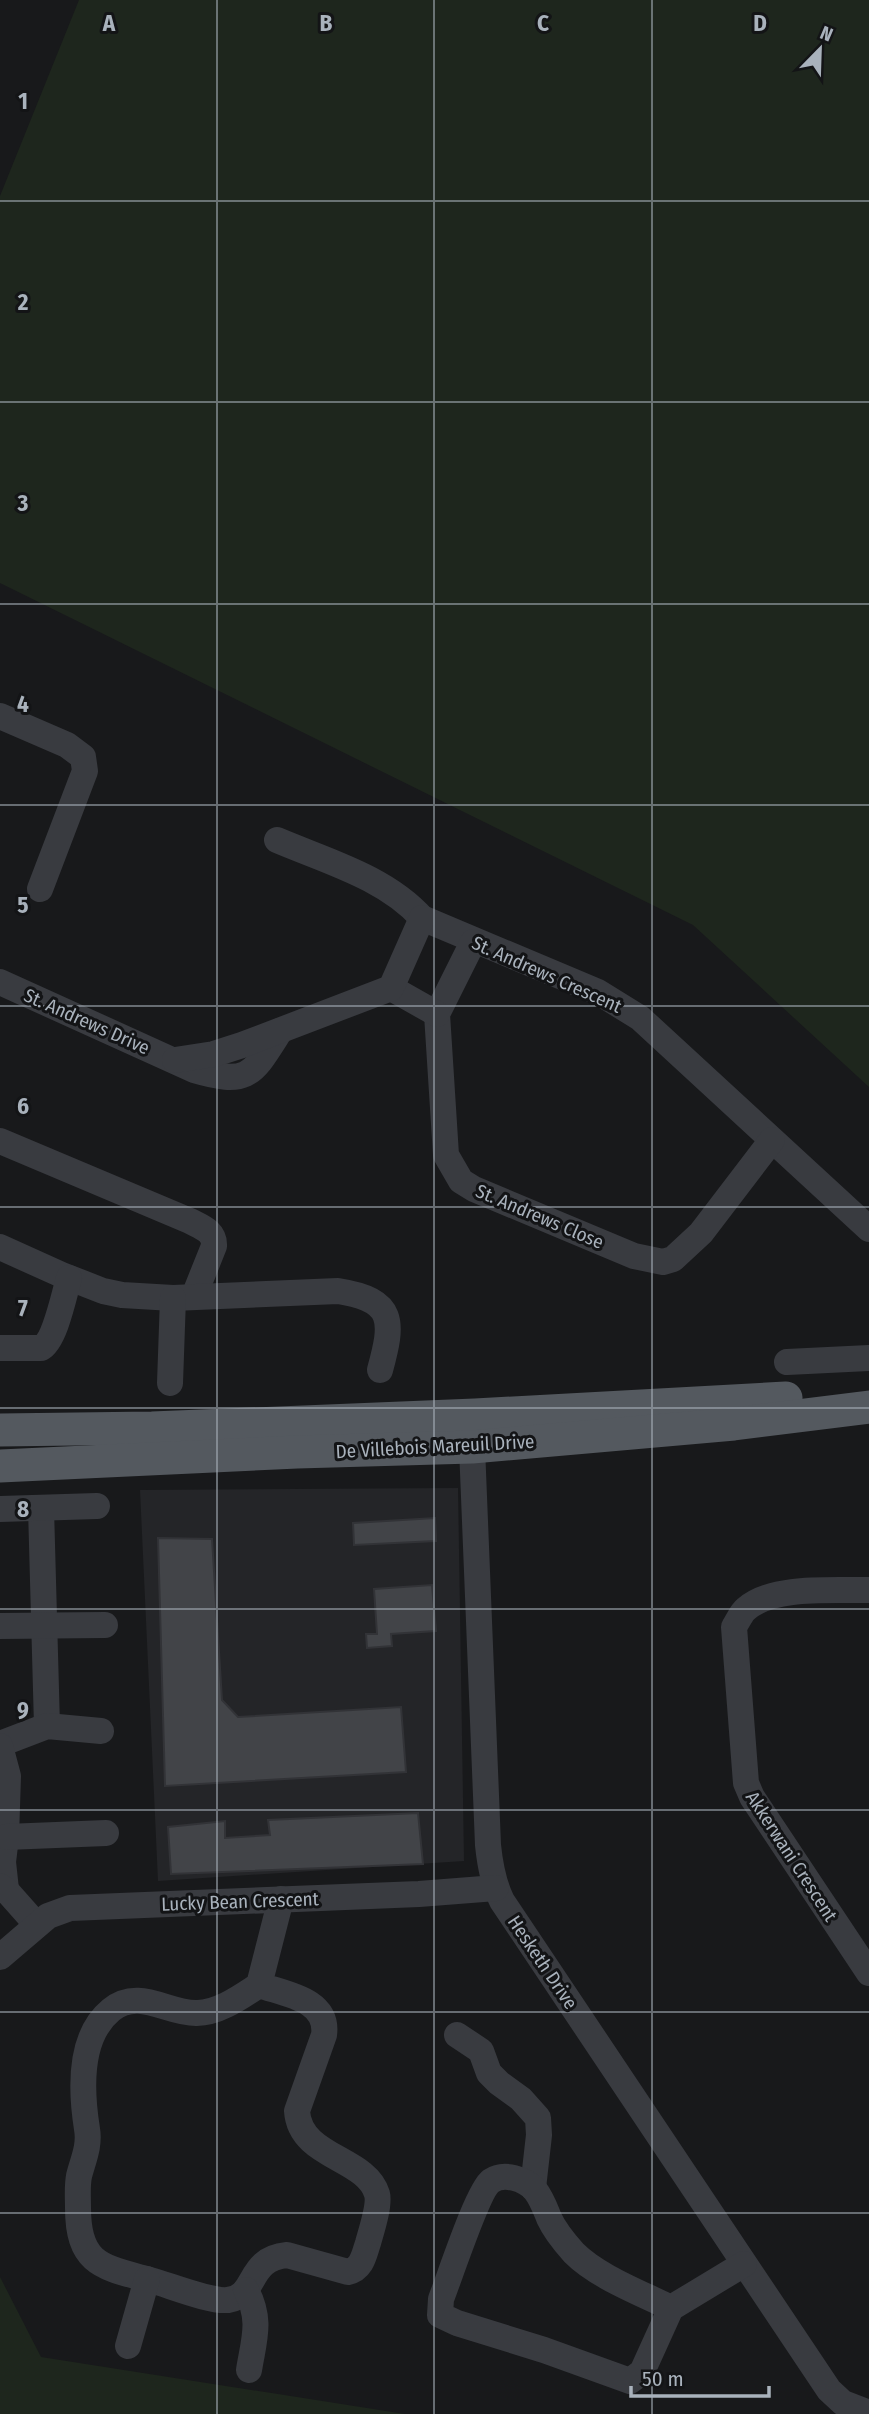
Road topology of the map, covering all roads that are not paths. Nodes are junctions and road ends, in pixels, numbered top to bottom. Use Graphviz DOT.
graph roads {
  1 [pos="0,716"];
  2 [pos="277,840"];
  3 [pos="40,889"];
  4 [pos="422,918"];
  5 [pos="473,942"];
  6 [pos="0,982"];
  7 [pos="391,988"];
  8 [pos="437,1014"];
  9 [pos="772,1140"];
  10 [pos="0,1141"];
  11 [pos="859,1220"];
  12 [pos="0,1247"];
  13 [pos="69,1278"];
  14 [pos="184,1297"];
  15 [pos="0,1348"];
  16 [pos="869,1358"];
  17 [pos="787,1362"];
  18 [pos="380,1370"];
  19 [pos="170,1383"];
  20 [pos="869,1394"];
  21 [pos="869,1407"];
  22 [pos="0,1430"];
  23 [pos="473,1431"];
  24 [pos="0,1466"];
  25 [pos="97,1506"];
  26 [pos="41,1508"];
  27 [pos="0,1509"];
  28 [pos="869,1590"];
  29 [pos="44,1625"];
  30 [pos="105,1625"];
  31 [pos="0,1626"];
  32 [pos="47,1726"];
  33 [pos="101,1731"];
  34 [pos="0,1745"];
  35 [pos="106,1833"];
  36 [pos="6,1838"];
  37 [pos="3,1888"];
  38 [pos="496,1888"];
  39 [pos="281,1899"];
  40 [pos="37,1925"];
  41 [pos="0,1957"];
  42 [pos="869,1973"];
  43 [pos="260,1985"];
  44 [pos="457,2035"];
  45 [pos="533,2188"];
  46 [pos="744,2264"];
  47 [pos="147,2279"];
  48 [pos="246,2290"];
  49 [pos="671,2308"];
  50 [pos="128,2346"];
  51 [pos="249,2370"];
  52 [pos="838,2409"];
  53 [pos="869,2413"];
  1 -- 3 [label="street"];
  2 -- 4 [label="street, St. Andrews Crescent"];
  4 -- 5 [label="street, St. Andrews Crescent"];
  4 -- 7 [label="street"];
  5 -- 8 [label="street"];
  5 -- 9 [label="street, St. Andrews Crescent"];
  6 -- 7 [label="street, St. Andrews Drive"];
  7 -- 8 [label="street"];
  8 -- 9 [label="street, St. Andrews Close"];
  9 -- 11 [label="street, St. Andrews Crescent"];
  10 -- 14 [label="street"];
  12 -- 13 [label="street"];
  13 -- 14 [label="street"];
  13 -- 15 [label="street"];
  14 -- 18 [label="street"];
  14 -- 19 [label="street"];
  16 -- 17 [label="street"];
  20 -- 23 [label="main road, De Villebois Mareuil Drive"];
  21 -- 23 [label="main road, De Villebois Mareuil Drive"];
  22 -- 23 [label="main road, De Villebois Mareuil Drive"];
  23 -- 24 [label="main road, De Villebois Mareuil Drive"];
  23 -- 38 [label="street, Hesketh Drive"];
  25 -- 26 [label="street"];
  26 -- 27 [label="street"];
  26 -- 29 [label="street"];
  28 -- 42 [label="street, Akkerwani Crescent"];
  29 -- 30 [label="street"];
  29 -- 31 [label="street"];
  29 -- 32 [label="street"];
  32 -- 33 [label="street"];
  32 -- 34 [label="street"];
  34 -- 36 [label="street"];
  35 -- 36 [label="street"];
  36 -- 37 [label="street"];
  37 -- 40 [label="street"];
  38 -- 39 [label="street, Lucky Bean Crescent"];
  38 -- 46 [label="street, Hesketh Drive"];
  39 -- 40 [label="street, Lucky Bean Crescent"];
  39 -- 43 [label="street"];
  40 -- 41 [label="street, Lucky Bean Crescent"];
  43 -- 47 [label="street"];
  43 -- 48 [label="street"];
  44 -- 45 [label="street"];
  45 -- 49 [label="street"];
  45 -- 49 [label="street"];
  46 -- 49 [label="street"];
  46 -- 52 [label="street, Hesketh Drive"];
  47 -- 48 [label="street"];
  47 -- 50 [label="street"];
  48 -- 51 [label="street"];
  52 -- 53 [label="street, Hesketh Drive"];
}
